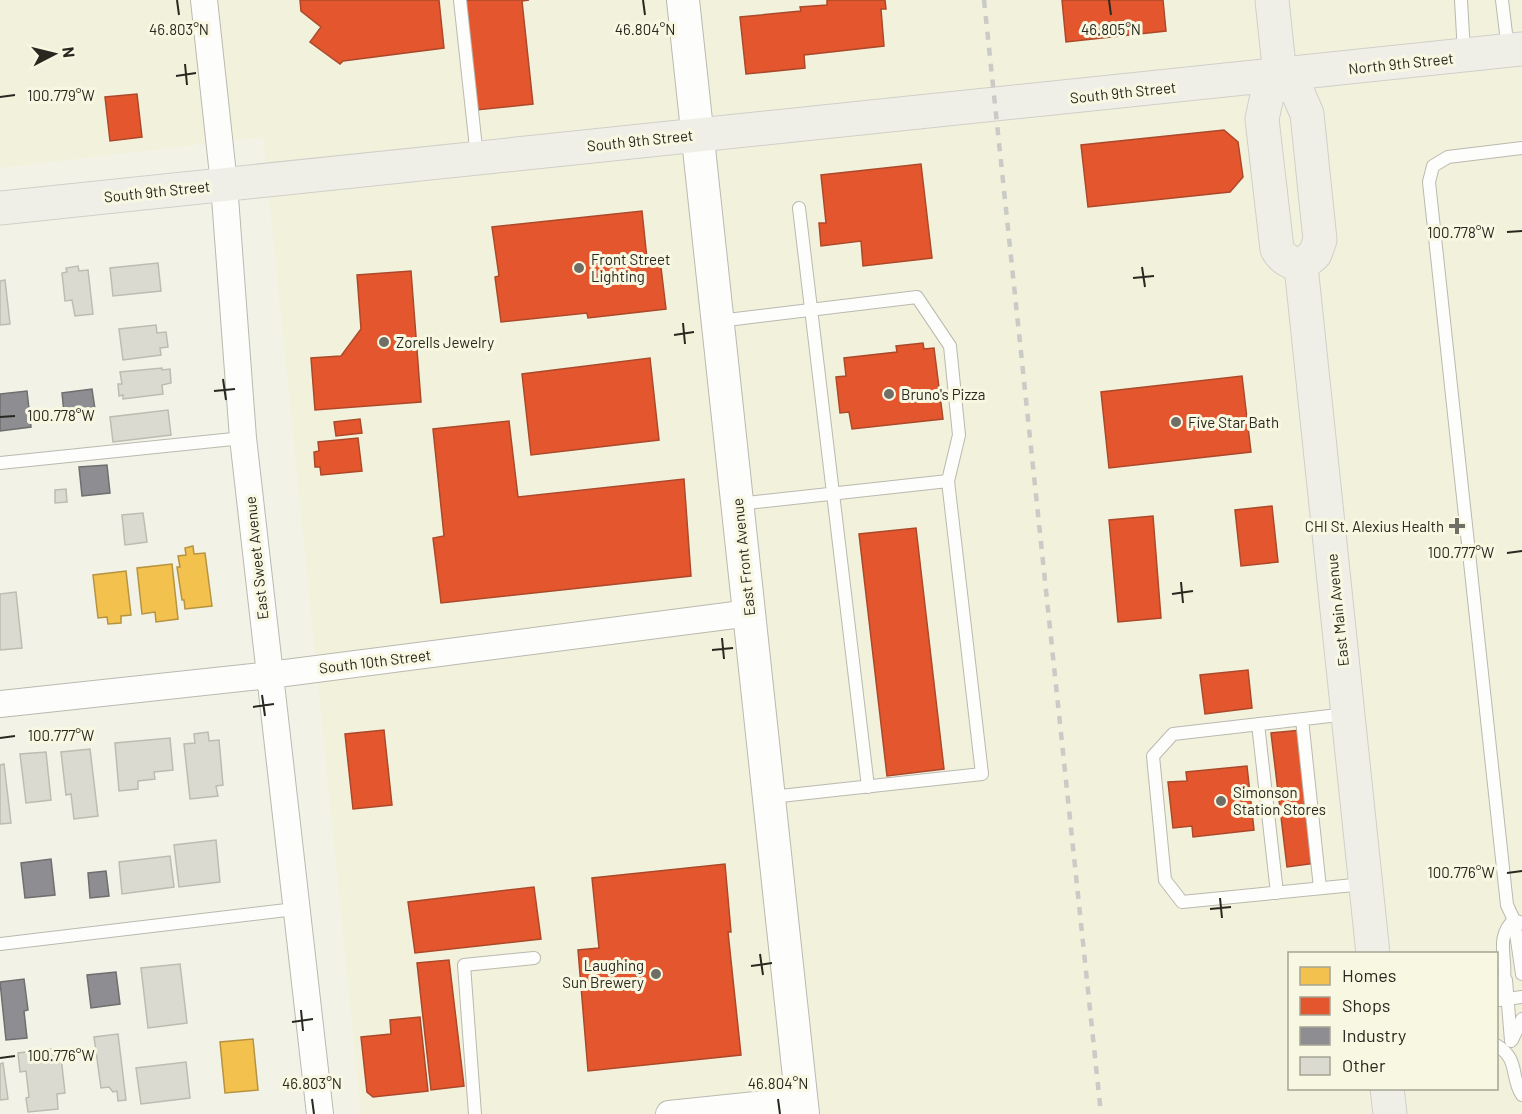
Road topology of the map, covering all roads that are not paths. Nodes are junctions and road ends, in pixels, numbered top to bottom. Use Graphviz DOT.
graph roads {
  1 [pos="204,0"];
  2 [pos="460,0"];
  3 [pos="683,0"];
  4 [pos="1272,0"];
  5 [pos="1461,0"];
  6 [pos="1502,0"];
  7 [pos="1515,50"];
  8 [pos="1465,56"];
  9 [pos="1280,76"];
  10 [pos="697,134"];
  11 [pos="1522,148"];
  12 [pos="477,158"];
  13 [pos="224,184"];
  14 [pos="0,208"];
  15 [pos="799,208"];
  16 [pos="1301,266"];
  17 [pos="811,310"];
  18 [pos="718,321"];
  19 [pos="243,438"];
  20 [pos="0,463"];
  21 [pos="948,481"];
  22 [pos="832,494"];
  23 [pos="738,504"];
  24 [pos="750,613"];
  25 [pos="270,675"];
  26 [pos="0,704"];
  27 [pos="1348,714"];
  28 [pos="1302,719"];
  29 [pos="1258,724"];
  30 [pos="868,787"];
  31 [pos="770,797"];
  32 [pos="1366,884"];
  33 [pos="1320,888"];
  34 [pos="1277,893"];
  35 [pos="295,909"];
  36 [pos="1518,922"];
  37 [pos="0,944"];
  38 [pos="1373,952"];
  39 [pos="534,958"];
  40 [pos="1522,974"];
  41 [pos="1522,997"];
  42 [pos="1500,998"];
  43 [pos="1522,1021"];
  44 [pos="1517,1041"];
  45 [pos="1498,1044"];
  46 [pos="1498,1045"];
  47 [pos="1514,1065"];
  48 [pos="1387,1090"];
  49 [pos="1522,1095"];
  50 [pos="803,1107"];
  51 [pos="320,1114"];
  52 [pos="475,1114"];
  53 [pos="669,1114"];
  54 [pos="1390,1114"];
  1 -- 13 [label="street, East Sweet Avenue"];
  2 -- 12 [label="lane"];
  3 -- 10 [label="street, East Front Avenue"];
  4 -- 9 [label="main road"];
  5 -- 8 [label="lane"];
  6 -- 7 [label="lane"];
  7 -- 8 [label="main road, North 9th Street"];
  8 -- 9 [label="main road, North 9th Street"];
  9 -- 10 [label="main road, South 9th Street"];
  9 -- 16 [label="main road"];
  9 -- 16 [label="main road"];
  10 -- 12 [label="main road, South 9th Street"];
  10 -- 18 [label="street, East Front Avenue"];
  11 -- 36 [label="lane"];
  12 -- 13 [label="main road, South 9th Street"];
  13 -- 14 [label="main road, South 9th Street"];
  13 -- 19 [label="street, East Sweet Avenue"];
  15 -- 17 [label="lane"];
  16 -- 27 [label="main road, East Main Avenue"];
  17 -- 18 [label="lane"];
  17 -- 21 [label="lane"];
  17 -- 22 [label="lane"];
  18 -- 23 [label="street, East Front Avenue"];
  19 -- 20 [label="lane"];
  19 -- 25 [label="street, East Sweet Avenue"];
  21 -- 22 [label="lane"];
  21 -- 30 [label="lane"];
  22 -- 23 [label="lane"];
  22 -- 30 [label="lane"];
  23 -- 24 [label="street, East Front Avenue"];
  24 -- 25 [label="street, South 10th Street"];
  24 -- 31 [label="street, East Front Avenue"];
  25 -- 26 [label="street, South 10th Street"];
  25 -- 35 [label="street, East Sweet Avenue"];
  27 -- 28 [label="lane"];
  27 -- 32 [label="main road, East Main Avenue"];
  28 -- 29 [label="lane"];
  28 -- 33 [label="lane"];
  29 -- 34 [label="lane"];
  29 -- 34 [label="lane"];
  30 -- 31 [label="lane"];
  31 -- 50 [label="street, East Front Avenue"];
  32 -- 33 [label="lane"];
  32 -- 38 [label="main road, East Main Avenue"];
  33 -- 34 [label="lane"];
  35 -- 37 [label="lane"];
  35 -- 51 [label="street, East Sweet Avenue"];
  36 -- 40 [label="lane"];
  36 -- 42 [label="lane"];
  39 -- 52 [label="lane"];
  41 -- 42 [label="lane"];
  42 -- 43 [label="lane"];
  42 -- 44 [label="lane"];
  43 -- 44 [label="lane"];
  44 -- 45 [label="lane"];
  44 -- 47 [label="lane"];
  46 -- 47 [label="lane"];
  47 -- 49 [label="lane"];
  48 -- 54 [label="main road"];
  50 -- 53 [label="street"];
}
